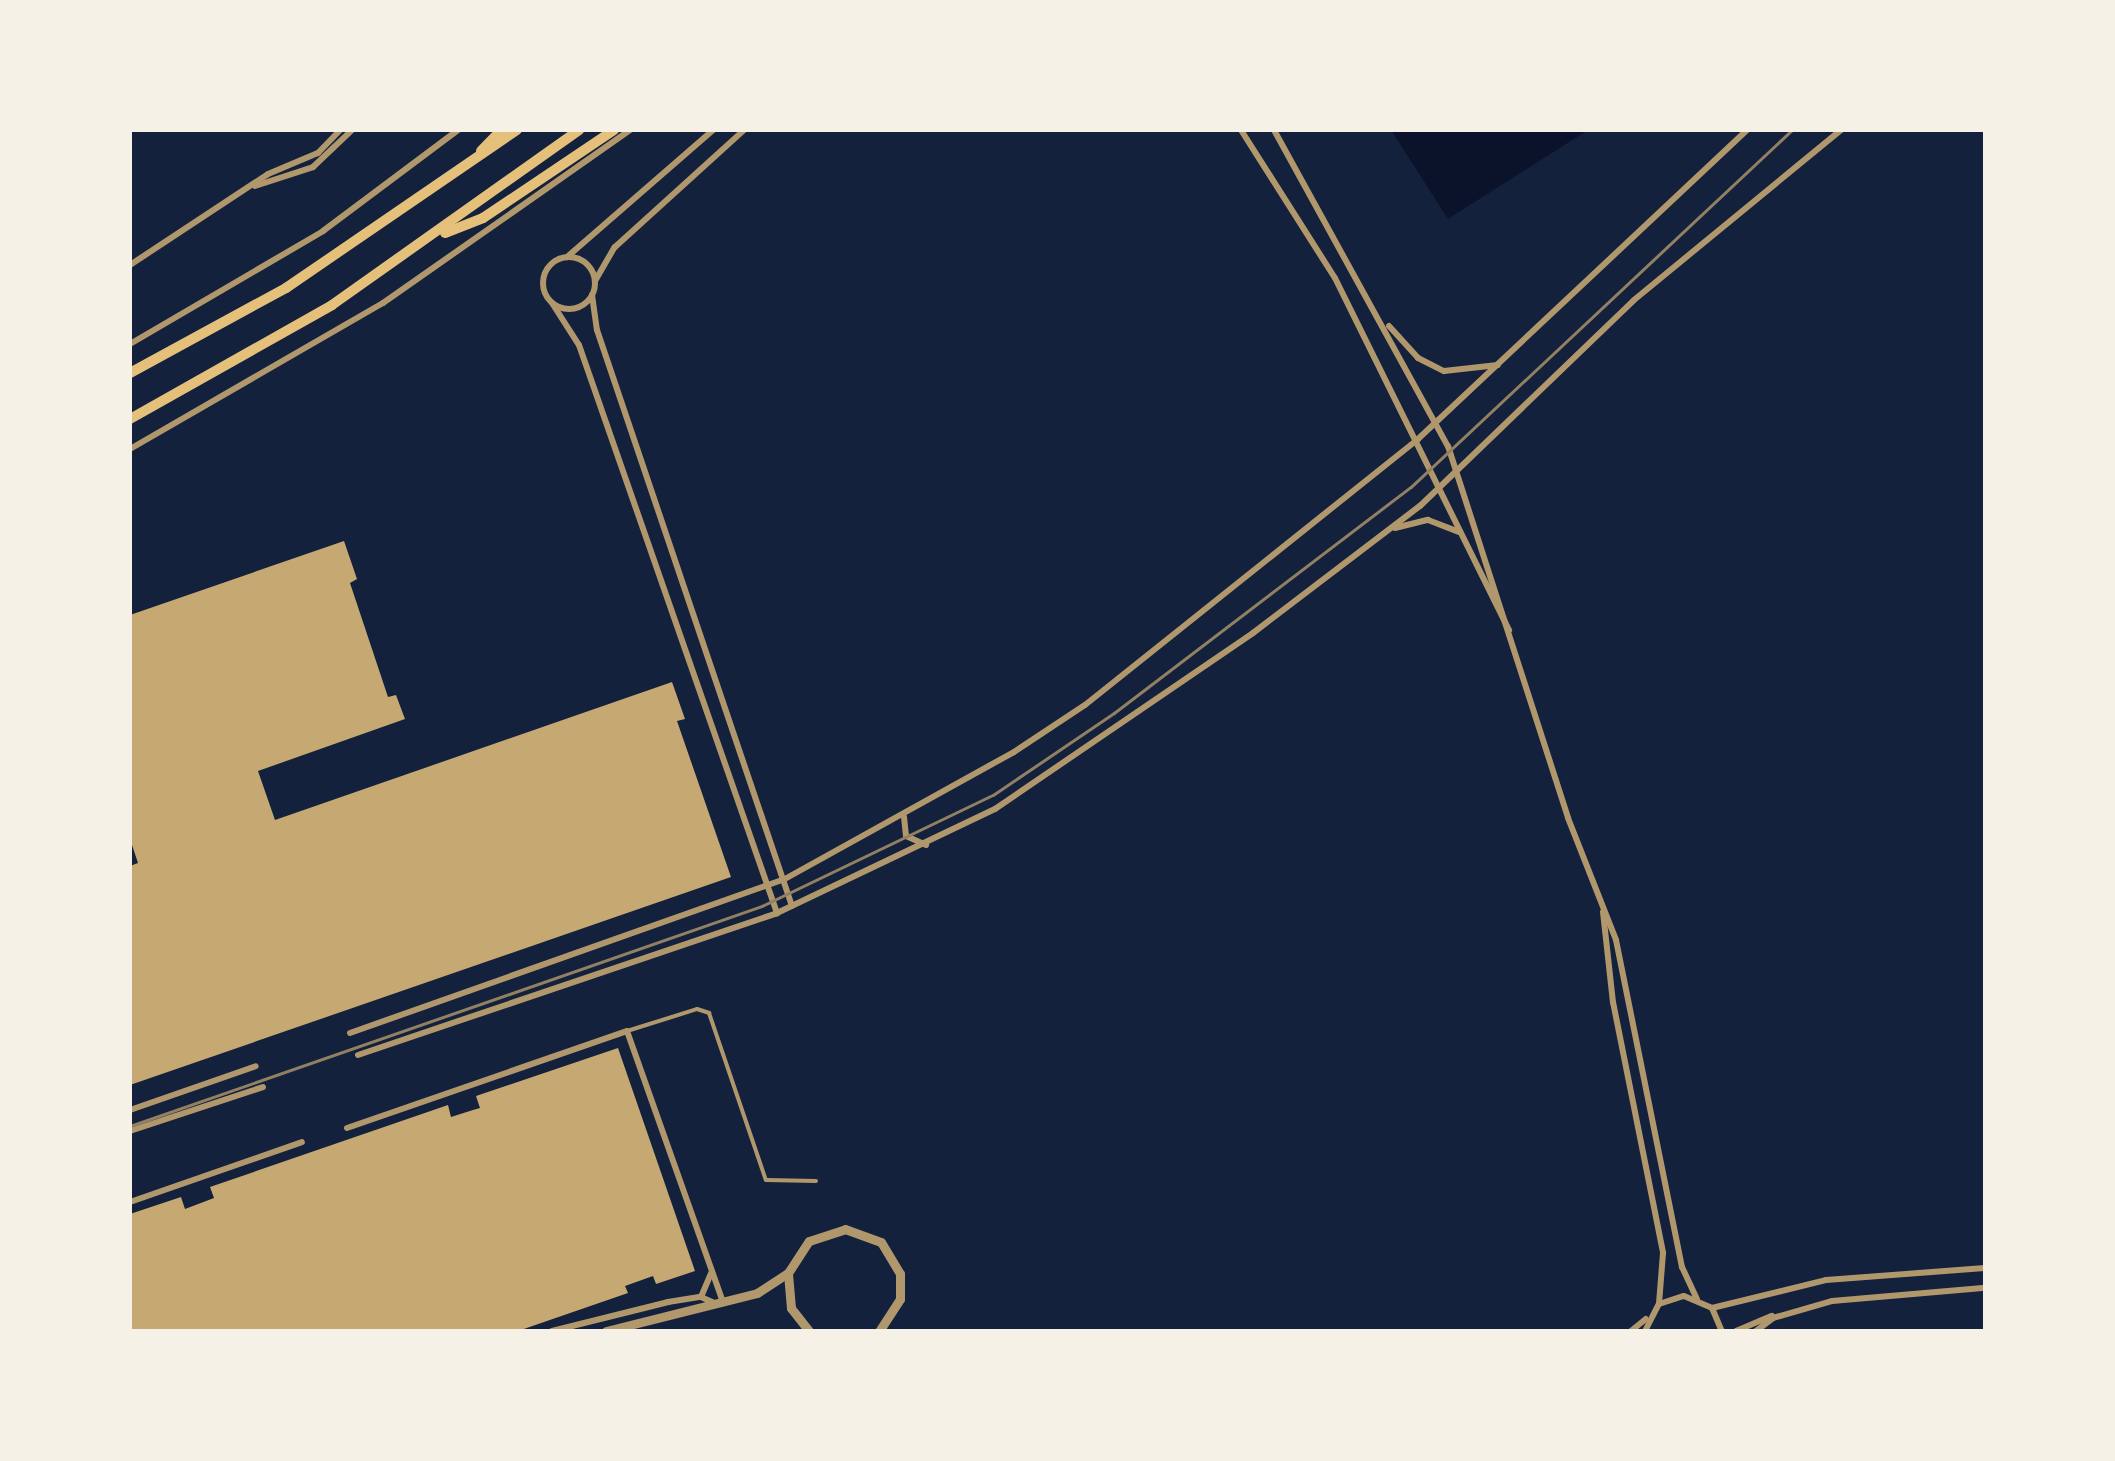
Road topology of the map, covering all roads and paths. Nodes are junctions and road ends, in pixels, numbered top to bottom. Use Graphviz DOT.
graph roads {
  1 [pos="340,130"];
  2 [pos="352,130"];
  3 [pos="457,130"];
  4 [pos="501,130"];
  5 [pos="516,130"];
  6 [pos="579,130"];
  7 [pos="614,130"];
  8 [pos="630,130"];
  9 [pos="713,130"];
  10 [pos="744,130"];
  11 [pos="1241,130"];
  12 [pos="1274,130"];
  13 [pos="1747,130"];
  14 [pos="1841,130"];
  15 [pos="465,169"];
  16 [pos="240,191"];
  17 [pos="430,239"];
  18 [pos="567,256"];
  19 [pos="130,265"];
  20 [pos="595,281"];
  21 [pos="592,295"];
  22 [pos="552,303"];
  23 [pos="1380,316"];
  24 [pos="130,344"];
  25 [pos="1504,363"];
  26 [pos="130,373"];
  27 [pos="130,420"];
  28 [pos="1437,422"];
  29 [pos="1418,439"];
  30 [pos="130,449"];
  31 [pos="1458,474"];
  32 [pos="1442,488"];
  33 [pos="1389,530"];
  34 [pos="1461,533"];
  35 [pos="1510,630"];
  36 [pos="905,816"];
  37 [pos="930,844"];
  38 [pos="783,880"];
  39 [pos="765,886"];
  40 [pos="792,906"];
  41 [pos="1602,908"];
  42 [pos="777,912"];
  43 [pos="627,1031"];
  44 [pos="350,1033"];
  45 [pos="358,1055"];
  46 [pos="256,1066"];
  47 [pos="263,1086"];
  48 [pos="130,1110"];
  49 [pos="347,1128"];
  50 [pos="130,1131"];
  51 [pos="302,1142"];
  52 [pos="816,1181"];
  53 [pos="130,1202"];
  54 [pos="1985,1268"];
  55 [pos="712,1270"];
  56 [pos="788,1273"];
  57 [pos="1985,1288"];
  58 [pos="700,1296"];
  59 [pos="1698,1298"];
  60 [pos="721,1303"];
  61 [pos="1659,1304"];
  62 [pos="1712,1308"];
  63 [pos="1792,1312"];
  64 [pos="1650,1314"];
  65 [pos="666,1317"];
  66 [pos="552,1331"];
  67 [pos="606,1331"];
  68 [pos="633,1331"];
  69 [pos="809,1331"];
  70 [pos="879,1331"];
  71 [pos="1631,1331"];
  72 [pos="1645,1331"];
  73 [pos="1722,1331"];
  74 [pos="1736,1331"];
  75 [pos="1756,1331"];
  1 -- 16 [label="street"];
  2 -- 16 [label="street"];
  3 -- 24 [label="street"];
  4 -- 15 [label="main road"];
  5 -- 15 [label="main road"];
  6 -- 17 [label="main road"];
  7 -- 17 [label="main road"];
  8 -- 30 [label="street"];
  9 -- 18 [label="street"];
  10 -- 20 [label="street"];
  11 -- 29 [label="street"];
  12 -- 23 [label="street"];
  13 -- 25 [label="street"];
  14 -- 31 [label="street"];
  15 -- 26 [label="main road"];
  16 -- 19 [label="street"];
  17 -- 27 [label="main road"];
  18 -- 20 [label="street"];
  18 -- 22 [label="street"];
  20 -- 21 [label="street"];
  21 -- 22 [label="street"];
  21 -- 38 [label="street"];
  22 -- 39 [label="street"];
  23 -- 25 [label="street"];
  23 -- 28 [label="street"];
  25 -- 28 [label="street"];
  28 -- 29 [label="street"];
  28 -- 31 [label="street"];
  29 -- 32 [label="street"];
  29 -- 36 [label="street"];
  31 -- 32 [label="street"];
  31 -- 35 [label="street"];
  32 -- 33 [label="street"];
  32 -- 34 [label="street"];
  33 -- 34 [label="street"];
  33 -- 37 [label="street"];
  34 -- 35 [label="street"];
  35 -- 41 [label="street"];
  36 -- 37 [label="street"];
  36 -- 38 [label="street"];
  37 -- 40 [label="street"];
  38 -- 39 [label="street"];
  38 -- 40 [label="street"];
  39 -- 42 [label="street"];
  39 -- 44 [label="street"];
  40 -- 42 [label="street"];
  41 -- 59 [label="street"];
  41 -- 61 [label="street"];
  42 -- 45 [label="street"];
  43 -- 49 [label="street"];
  43 -- 52 [label="lane"];
  43 -- 55 [label="street"];
  46 -- 48 [label="street"];
  47 -- 50 [label="street"];
  51 -- 53 [label="street"];
  54 -- 62 [label="street"];
  55 -- 58 [label="street"];
  55 -- 60 [label="street"];
  56 -- 60 [label="street"];
  56 -- 69 [label="street"];
  56 -- 70 [label="street"];
  57 -- 63 [label="street"];
  58 -- 60 [label="street"];
  58 -- 66 [label="street"];
  59 -- 61 [label="street"];
  59 -- 62 [label="street"];
  60 -- 65 [label="street"];
  61 -- 64 [label="street"];
  62 -- 73 [label="street"];
  63 -- 74 [label="street"];
  63 -- 75 [label="street"];
  64 -- 71 [label="street"];
  64 -- 72 [label="street"];
  65 -- 67 [label="street"];
  65 -- 68 [label="street"];
}
